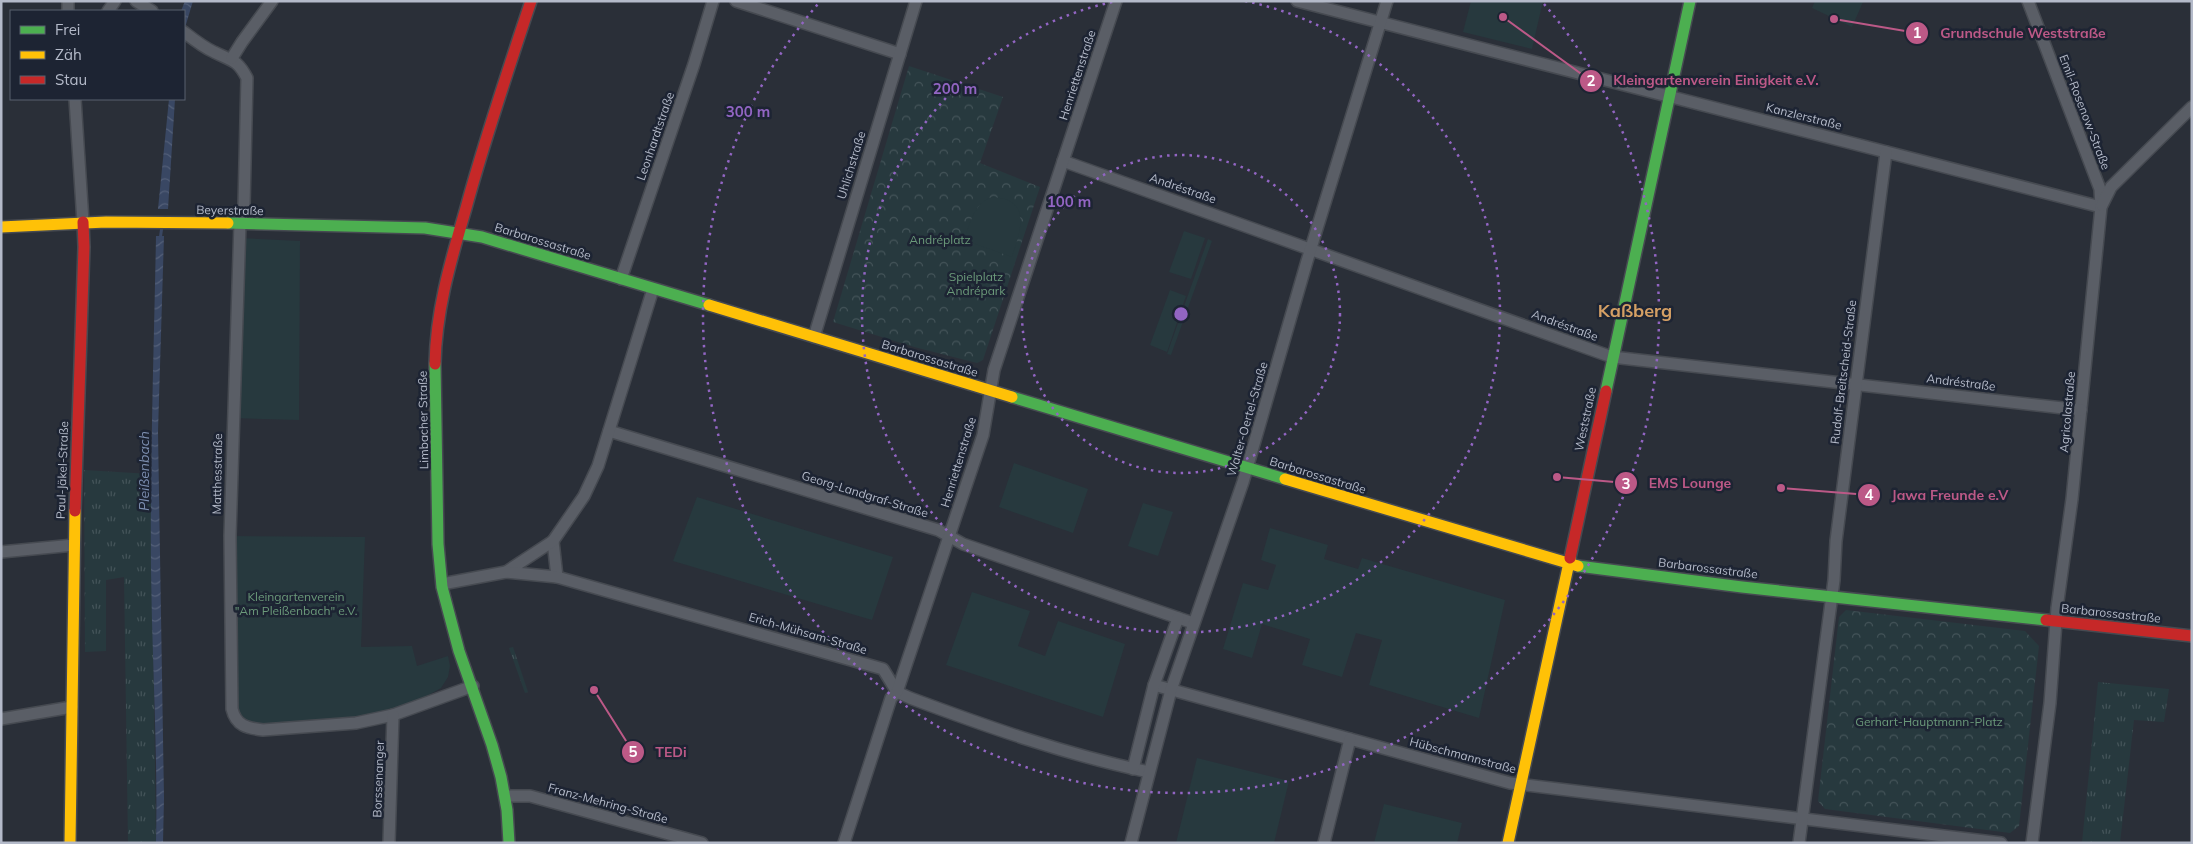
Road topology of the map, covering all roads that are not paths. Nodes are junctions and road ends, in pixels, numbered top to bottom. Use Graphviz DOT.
graph roads {
  1 [pos="136,1"];
  2 [pos="272,1"];
  3 [pos="531,1"];
  4 [pos="713,1"];
  5 [pos="736,1"];
  6 [pos="916,1"];
  7 [pos="1116,1"];
  8 [pos="1297,1"];
  9 [pos="1387,1"];
  10 [pos="1690,1"];
  11 [pos="2028,1"];
  12 [pos="150,10"];
  13 [pos="1380,23"];
  14 [pos="185,33"];
  15 [pos="900,54"];
  16 [pos="232,58"];
  17 [pos="1668,96"];
  18 [pos="75,100"];
  19 [pos="2192,107"];
  20 [pos="1886,152"];
  21 [pos="1063,161"];
  22 [pos="2101,207"];
  23 [pos="83,222"];
  24 [pos="240,223"];
  25 [pos="1,227"];
  26 [pos="458,233"];
  27 [pos="1311,248"];
  28 [pos="621,279"];
  29 [pos="653,289"];
  30 [pos="814,337"];
  31 [pos="1612,357"];
  32 [pos="1856,384"];
  33 [pos="990,390"];
  34 [pos="2081,410"];
  35 [pos="609,431"];
  36 [pos="1246,468"];
  37 [pos="949,536"];
  38 [pos="553,541"];
  39 [pos="74,545"];
  40 [pos="1,552"];
  41 [pos="1569,565"];
  42 [pos="506,572"];
  43 [pos="557,576"];
  44 [pos="442,584"];
  45 [pos="1831,596"];
  46 [pos="1178,618"];
  47 [pos="2056,620"];
  48 [pos="1194,623"];
  49 [pos="2192,636"];
  50 [pos="1154,685"];
  51 [pos="472,686"];
  52 [pos="1170,690"];
  53 [pos="897,692"];
  54 [pos="72,707"];
  55 [pos="393,715"];
  56 [pos="1,719"];
  57 [pos="1350,739"];
  58 [pos="1133,769"];
  59 [pos="1149,772"];
  60 [pos="1521,785"];
  61 [pos="506,796"];
  62 [pos="1802,818"];
  63 [pos="70,843"];
  64 [pos="389,843"];
  65 [pos="509,843"];
  66 [pos="702,843"];
  67 [pos="844,843"];
  68 [pos="1131,843"];
  69 [pos="1324,843"];
  70 [pos="1508,843"];
  71 [pos="1799,843"];
  72 [pos="2001,843"];
  73 [pos="2032,843"];
  1 -- 12 [label="street"];
  2 -- 16 [label="street"];
  3 -- 26 [label="street, Limbacher Straße"];
  4 -- 28 [label="street, Leonhardtstraße"];
  5 -- 15 [label="street"];
  6 -- 15 [label="street, Uhlichstraße"];
  7 -- 21 [label="street, Henriettenstraße"];
  8 -- 13 [label="street, Kanzlerstraße"];
  9 -- 13 [label="street, Walter-Oertel-Straße"];
  10 -- 17 [label="street, Weststraße"];
  11 -- 22 [label="street, Emil-Rosenow-Straße"];
  13 -- 17 [label="street, Kanzlerstraße"];
  13 -- 27 [label="street, Walter-Oertel-Straße"];
  14 -- 16 [label="street"];
  15 -- 30 [label="street, Uhlichstraße"];
  16 -- 24 [label="street, Matthesstraße"];
  17 -- 20 [label="street, Kanzlerstraße"];
  17 -- 31 [label="street, Weststraße"];
  18 -- 23 [label="street, Paul-Jäkel-Straße"];
  19 -- 22 [label="street"];
  20 -- 22 [label="street, Kanzlerstraße"];
  20 -- 32 [label="street, Rudolf-Breitscheid-Straße"];
  21 -- 27 [label="street, Andréstraße"];
  21 -- 33 [label="street, Henriettenstraße"];
  22 -- 34 [label="street, Agricolastraße"];
  23 -- 24 [label="street, Beyerstraße"];
  23 -- 25 [label="street, Beyerstraße"];
  23 -- 39 [label="street, Paul-Jäkel-Straße"];
  24 -- 26 [label="street, Beyerstraße"];
  24 -- 55 [label="street, Matthesstraße"];
  26 -- 28 [label="street, Barbarossastraße"];
  26 -- 44 [label="street, Limbacher Straße"];
  27 -- 31 [label="street, Andréstraße"];
  27 -- 36 [label="street, Walter-Oertel-Straße"];
  28 -- 29 [label="street, Barbarossastraße"];
  29 -- 30 [label="street, Barbarossastraße"];
  29 -- 35 [label="street"];
  30 -- 33 [label="street, Barbarossastraße"];
  31 -- 32 [label="street, Andréstraße"];
  31 -- 41 [label="street, Weststraße"];
  32 -- 34 [label="street, Andréstraße"];
  32 -- 45 [label="street, Rudolf-Breitscheid-Straße"];
  33 -- 36 [label="street, Barbarossastraße"];
  33 -- 37 [label="street, Henriettenstraße"];
  34 -- 47 [label="street, Agricolastraße"];
  35 -- 37 [label="street, Georg-Landgraf-Straße"];
  35 -- 38 [label="street"];
  36 -- 41 [label="street, Barbarossastraße"];
  36 -- 48 [label="street, Walter-Oertel-Straße"];
  37 -- 46 [label="street, Georg-Landgraf-Straße"];
  37 -- 53 [label="street, Henriettenstraße"];
  38 -- 42 [label="street"];
  38 -- 43 [label="street"];
  39 -- 40 [label="street"];
  39 -- 54 [label="street, Paul-Jäkel-Straße"];
  41 -- 45 [label="street, Barbarossastraße"];
  41 -- 60 [label="street, Weststraße"];
  42 -- 43 [label="street, Erich-Mühsam-Straße"];
  42 -- 44 [label="street, Erich-Mühsam-Straße"];
  43 -- 53 [label="street, Erich-Mühsam-Straße"];
  44 -- 51 [label="street, Limbacher Straße"];
  45 -- 47 [label="street, Barbarossastraße"];
  45 -- 62 [label="street"];
  46 -- 48 [label="street, Georg-Landgraf-Straße"];
  46 -- 50 [label="street"];
  47 -- 49 [label="street, Barbarossastraße"];
  47 -- 73 [label="street"];
  48 -- 52 [label="street, Walter-Oertel-Straße"];
  50 -- 52 [label="street, Hübschmannstraße"];
  50 -- 58 [label="street"];
  51 -- 55 [label="street, Matthesstraße"];
  51 -- 61 [label="street, Limbacher Straße"];
  52 -- 57 [label="street, Hübschmannstraße"];
  52 -- 59 [label="street, Walter-Oertel-Straße"];
  53 -- 58 [label="street"];
  53 -- 67 [label="street, Henriettenstraße"];
  54 -- 56 [label="street"];
  54 -- 63 [label="street, Paul-Jäkel-Straße"];
  55 -- 64 [label="street, Borssenanger"];
  57 -- 60 [label="street, Hübschmannstraße"];
  57 -- 69 [label="street"];
  58 -- 59 [label="street"];
  59 -- 68 [label="street, Walter-Oertel-Straße"];
  60 -- 62 [label="street, Hübschmannstraße"];
  60 -- 70 [label="street, Weststraße"];
  61 -- 65 [label="street, Limbacher Straße"];
  61 -- 66 [label="street, Franz-Mehring-Straße"];
  62 -- 71 [label="street"];
  62 -- 72 [label="street"];
}
